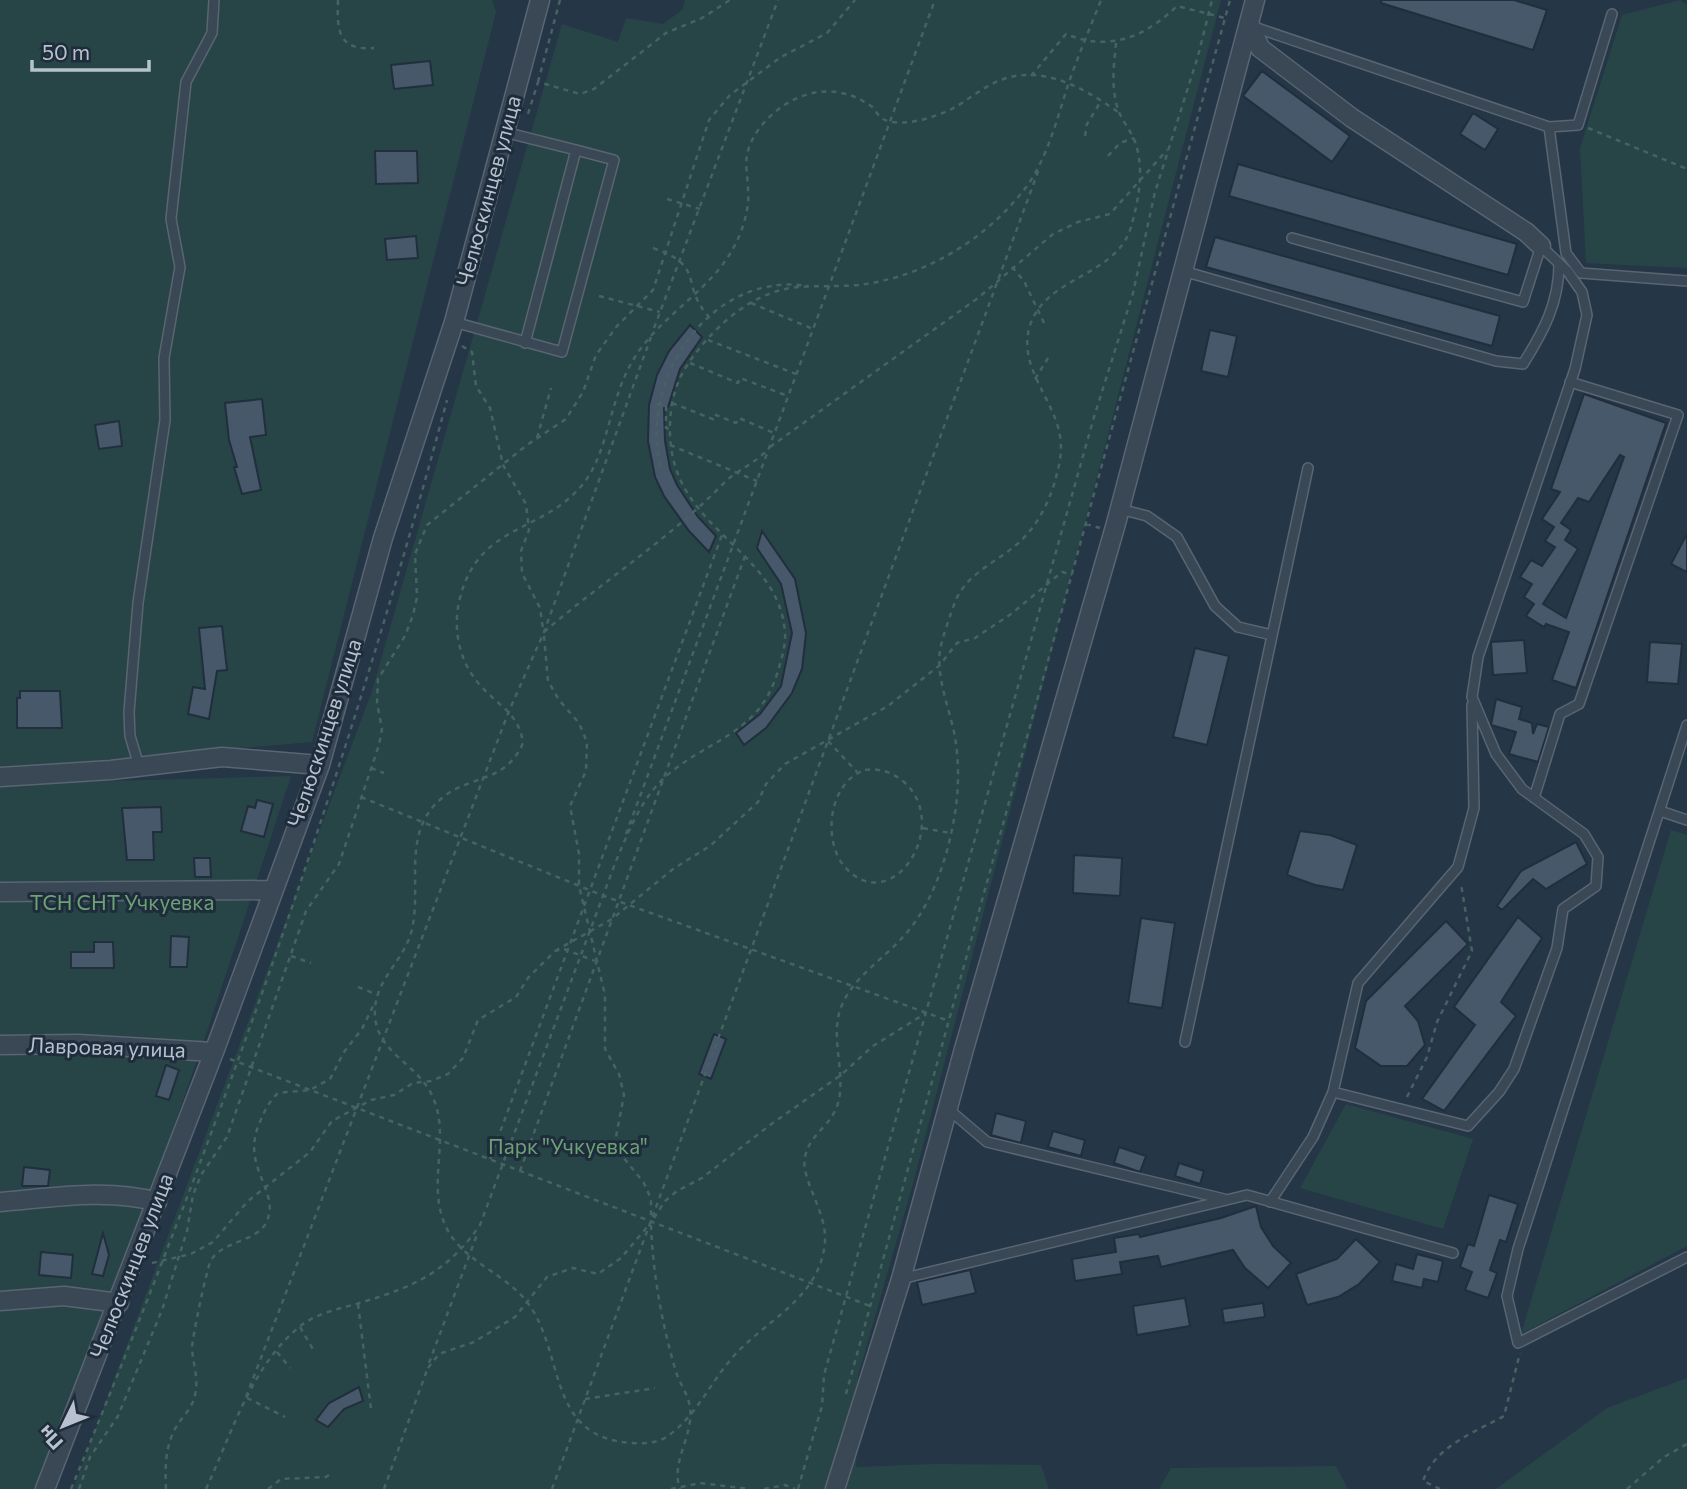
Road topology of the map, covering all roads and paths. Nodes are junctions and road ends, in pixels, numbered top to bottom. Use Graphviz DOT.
graph roads {
  1 [pos="214,0"];
  2 [pos="338,0"];
  3 [pos="540,0"];
  4 [pos="560,0"];
  5 [pos="730,0"];
  6 [pos="778,0"];
  7 [pos="855,0"];
  8 [pos="935,0"];
  9 [pos="1101,0"];
  10 [pos="1212,0"];
  11 [pos="1230,0"];
  12 [pos="1255,0"];
  13 [pos="1209,12"];
  14 [pos="1612,14"];
  15 [pos="1225,18"];
  16 [pos="1250,25"];
  17 [pos="1086,40"];
  18 [pos="1116,43"];
  19 [pos="374,48"];
  20 [pos="1031,76"];
  21 [pos="538,82"];
  22 [pos="749,82"];
  23 [pos="1069,83"];
  24 [pos="1101,101"];
  25 [pos="1118,112"];
  26 [pos="890,120"];
  27 [pos="1578,125"];
  28 [pos="1549,127"];
  29 [pos="512,134"];
  30 [pos="1085,136"];
  31 [pos="1133,138"];
  32 [pos="1169,148"];
  33 [pos="576,150"];
  34 [pos="1108,156"];
  35 [pos="1042,159"];
  36 [pos="1687,169"];
  37 [pos="1140,180"];
  38 [pos="667,199"];
  39 [pos="680,203"];
  40 [pos="700,209"];
  41 [pos="1292,238"];
  42 [pos="1541,246"];
  43 [pos="653,248"];
  44 [pos="667,253"];
  45 [pos="681,259"];
  46 [pos="1559,264"];
  47 [pos="1012,267"];
  48 [pos="1183,271"];
  49 [pos="998,280"];
  50 [pos="1687,281"];
  51 [pos="822,288"];
  52 [pos="828,288"];
  53 [pos="694,292"];
  54 [pos="599,296"];
  55 [pos="751,303"];
  56 [pos="638,306"];
  57 [pos="1039,310"];
  58 [pos="660,312"];
  59 [pos="710,318"];
  60 [pos="461,324"];
  61 [pos="1045,325"];
  62 [pos="813,329"];
  63 [pos="653,333"];
  64 [pos="706,340"];
  65 [pos="525,343"];
  66 [pos="1048,358"];
  67 [pos="689,363"];
  68 [pos="796,374"];
  69 [pos="1035,379"];
  70 [pos="1570,382"];
  71 [pos="551,388"];
  72 [pos="788,396"];
  73 [pos="448,399"];
  74 [pos="657,404"];
  75 [pos="671,404"];
  76 [pos="670,429"];
  77 [pos="774,433"];
  78 [pos="537,439"];
  79 [pos="670,445"];
  80 [pos="769,448"];
  81 [pos="503,466"];
  82 [pos="660,466"];
  83 [pos="1308,468"];
  84 [pos="740,473"];
  85 [pos="757,481"];
  86 [pos="697,508"];
  87 [pos="1120,509"];
  88 [pos="528,521"];
  89 [pos="722,536"];
  90 [pos="409,543"];
  91 [pos="733,545"];
  92 [pos="418,546"];
  93 [pos="745,556"];
  94 [pos="1072,575"];
  95 [pos="1046,586"];
  96 [pos="544,632"];
  97 [pos="1272,635"];
  98 [pos="940,665"];
  99 [pos="368,676"];
  100 [pos="378,679"];
  101 [pos="1472,697"];
  102 [pos="509,711"];
  103 [pos="1687,725"];
  104 [pos="828,741"];
  105 [pos="320,765"];
  106 [pos="139,766"];
  107 [pos="371,768"];
  108 [pos="858,772"];
  109 [pos="384,773"];
  110 [pos="0,777"];
  111 [pos="664,779"];
  112 [pos="483,780"];
  113 [pos="361,797"];
  114 [pos="1534,798"];
  115 [pos="1660,811"];
  116 [pos="1687,820"];
  117 [pos="422,824"];
  118 [pos="923,828"];
  119 [pos="950,833"];
  120 [pos="461,838"];
  121 [pos="616,861"];
  122 [pos="1458,867"];
  123 [pos="579,886"];
  124 [pos="271,890"];
  125 [pos="590,890"];
  126 [pos="0,892"];
  127 [pos="604,896"];
  128 [pos="619,901"];
  129 [pos="584,905"];
  130 [pos="629,905"];
  131 [pos="612,919"];
  132 [pos="592,929"];
  133 [pos="571,940"];
  134 [pos="751,949"];
  135 [pos="555,951"];
  136 [pos="568,951"];
  137 [pos="291,956"];
  138 [pos="581,956"];
  139 [pos="596,962"];
  140 [pos="311,963"];
  141 [pos="853,986"];
  142 [pos="358,987"];
  143 [pos="378,995"];
  144 [pos="375,1001"];
  145 [pos="926,1013"];
  146 [pos="949,1021"];
  147 [pos="382,1040"];
  148 [pos="1185,1042"];
  149 [pos="0,1045"];
  150 [pos="214,1052"];
  151 [pos="239,1063"];
  152 [pos="254,1068"];
  153 [pos="841,1075"];
  154 [pos="423,1081"];
  155 [pos="310,1090"];
  156 [pos="1333,1092"];
  157 [pos="356,1108"];
  158 [pos="947,1108"];
  159 [pos="1401,1109"];
  160 [pos="439,1140"];
  161 [pos="490,1160"];
  162 [pos="504,1166"];
  163 [pos="520,1171"];
  164 [pos="265,1189"];
  165 [pos="187,1193"];
  166 [pos="193,1195"];
  167 [pos="1227,1200"];
  168 [pos="0,1202"];
  169 [pos="157,1202"];
  170 [pos="1270,1202"];
  171 [pos="650,1222"];
  172 [pos="480,1225"];
  173 [pos="463,1249"];
  174 [pos="1453,1253"];
  175 [pos="469,1255"];
  176 [pos="1687,1257"];
  177 [pos="177,1258"];
  178 [pos="162,1261"];
  179 [pos="131,1268"];
  180 [pos="901,1279"];
  181 [pos="810,1284"];
  182 [pos="846,1297"];
  183 [pos="0,1301"];
  184 [pos="119,1303"];
  185 [pos="528,1303"];
  186 [pos="358,1304"];
  187 [pos="870,1306"];
  188 [pos="300,1327"];
  189 [pos="1518,1343"];
  190 [pos="314,1351"];
  191 [pos="277,1352"];
  192 [pos="290,1368"];
  193 [pos="428,1368"];
  194 [pos="655,1388"];
  195 [pos="247,1398"];
  196 [pos="586,1399"];
  197 [pos="845,1399"];
  198 [pos="242,1406"];
  199 [pos="371,1409"];
  200 [pos="691,1414"];
  201 [pos="285,1417"];
  202 [pos="578,1418"];
  203 [pos="1687,1444"];
  204 [pos="332,1473"];
  205 [pos="680,1488"];
  206 [pos="45,1489"];
  207 [pos="71,1489"];
  208 [pos="79,1489"];
  209 [pos="166,1489"];
  210 [pos="206,1489"];
  211 [pos="268,1489"];
  212 [pos="384,1489"];
  213 [pos="552,1489"];
  214 [pos="670,1489"];
  215 [pos="750,1489"];
  216 [pos="764,1489"];
  217 [pos="797,1489"];
  218 [pos="835,1489"];
  219 [pos="1440,1489"];
  220 [pos="1627,1489"];
  1 -- 106 [label="lane"];
  2 -- 19 [label="path"];
  3 -- 29 [label="street, Челюскинцев улица"];
  4 -- 21 [label="path"];
  5 -- 21 [label="path"];
  6 -- 22 [label="path"];
  7 -- 22 [label="path"];
  8 -- 26 [label="path"];
  9 -- 17 [label="path"];
  10 -- 13 [label="path"];
  11 -- 15 [label="path"];
  12 -- 16 [label="street"];
  13 -- 15 [label="path"];
  13 -- 18 [label="path"];
  13 -- 32 [label="path"];
  14 -- 27 [label="lane"];
  15 -- 94 [label="path"];
  16 -- 28 [label="lane"];
  16 -- 42 [label="street"];
  16 -- 48 [label="street"];
  17 -- 18 [label="path"];
  17 -- 20 [label="path"];
  17 -- 23 [label="path"];
  18 -- 25 [label="path"];
  20 -- 23 [label="path"];
  20 -- 26 [label="path"];
  21 -- 29 [label="path"];
  22 -- 39 [label="path"];
  22 -- 40 [label="path"];
  23 -- 24 [label="path"];
  23 -- 35 [label="path"];
  24 -- 25 [label="path"];
  24 -- 30 [label="path"];
  25 -- 31 [label="path"];
  26 -- 52 [label="path"];
  26 -- 53 [label="path"];
  27 -- 28 [label="lane"];
  27 -- 36 [label="path"];
  28 -- 50 [label="lane"];
  29 -- 33 [label="lane"];
  29 -- 60 [label="street, Челюскинцев улица"];
  31 -- 34 [label="path"];
  31 -- 37 [label="path"];
  32 -- 37 [label="path"];
  32 -- 95 [label="path"];
  33 -- 65 [label="lane"];
  33 -- 65 [label="lane"];
  35 -- 49 [label="path"];
  35 -- 52 [label="path"];
  37 -- 47 [label="path"];
  37 -- 57 [label="path"];
  38 -- 39 [label="path"];
  39 -- 40 [label="path"];
  39 -- 44 [label="path"];
  40 -- 45 [label="path"];
  41 -- 42 [label="lane"];
  42 -- 46 [label="lane"];
  43 -- 44 [label="path"];
  44 -- 45 [label="path"];
  44 -- 56 [label="path"];
  45 -- 53 [label="path"];
  45 -- 58 [label="path"];
  46 -- 48 [label="lane"];
  46 -- 70 [label="lane"];
  47 -- 49 [label="path"];
  47 -- 57 [label="path"];
  48 -- 87 [label="street"];
  49 -- 80 [label="path"];
  49 -- 104 [label="path"];
  51 -- 52 [label="path"];
  51 -- 55 [label="path"];
  51 -- 59 [label="path"];
  52 -- 62 [label="path"];
  53 -- 59 [label="path"];
  53 -- 63 [label="path"];
  54 -- 56 [label="path"];
  55 -- 62 [label="path"];
  55 -- 64 [label="path"];
  56 -- 58 [label="path"];
  56 -- 78 [label="path"];
  57 -- 61 [label="path"];
  57 -- 69 [label="path"];
  58 -- 63 [label="path"];
  59 -- 74 [label="path"];
  60 -- 65 [label="lane"];
  60 -- 81 [label="path"];
  60 -- 105 [label="street, Челюскинцев улица"];
  62 -- 68 [label="path"];
  63 -- 88 [label="path"];
  63 -- 96 [label="path"];
  64 -- 67 [label="path"];
  64 -- 68 [label="path"];
  66 -- 69 [label="path"];
  67 -- 72 [label="path"];
  67 -- 75 [label="path"];
  68 -- 72 [label="path"];
  69 -- 98 [label="path"];
  70 -- 101 [label="lane"];
  70 -- 114 [label="lane"];
  71 -- 78 [label="path"];
  72 -- 77 [label="path"];
  73 -- 90 [label="path"];
  74 -- 76 [label="path"];
  74 -- 82 [label="path"];
  75 -- 76 [label="path"];
  75 -- 77 [label="path"];
  76 -- 79 [label="path"];
  77 -- 80 [label="path"];
  78 -- 81 [label="path"];
  79 -- 84 [label="path"];
  79 -- 86 [label="path"];
  80 -- 84 [label="path"];
  80 -- 85 [label="path"];
  81 -- 88 [label="path"];
  81 -- 92 [label="path"];
  83 -- 97 [label="lane"];
  84 -- 85 [label="path"];
  84 -- 86 [label="path"];
  85 -- 91 [label="path"];
  86 -- 89 [label="path"];
  86 -- 96 [label="path"];
  87 -- 97 [label="lane"];
  87 -- 158 [label="street"];
  88 -- 96 [label="path"];
  88 -- 102 [label="path"];
  89 -- 91 [label="path"];
  89 -- 125 [label="path"];
  90 -- 92 [label="path"];
  90 -- 99 [label="path"];
  91 -- 93 [label="path"];
  91 -- 121 [label="path"];
  92 -- 100 [label="path"];
  93 -- 111 [label="path"];
  93 -- 111 [label="path"];
  94 -- 95 [label="path"];
  94 -- 146 [label="path"];
  95 -- 98 [label="path"];
  95 -- 145 [label="path"];
  96 -- 102 [label="path"];
  96 -- 123 [label="path"];
  97 -- 148 [label="lane"];
  98 -- 104 [label="path"];
  98 -- 119 [label="path"];
  99 -- 100 [label="path"];
  99 -- 151 [label="path"];
  100 -- 107 [label="path"];
  101 -- 114 [label="lane"];
  101 -- 122 [label="lane"];
  102 -- 112 [label="path"];
  102 -- 112 [label="path"];
  103 -- 115 [label="lane"];
  104 -- 108 [label="path"];
  104 -- 130 [label="path"];
  104 -- 134 [label="path"];
  105 -- 106 [label="street"];
  105 -- 124 [label="street, Челюскинцев улица"];
  106 -- 110 [label="street"];
  107 -- 109 [label="path"];
  107 -- 113 [label="path"];
  108 -- 118 [label="path"];
  108 -- 118 [label="path"];
  111 -- 121 [label="path"];
  111 -- 128 [label="path"];
  112 -- 117 [label="path"];
  112 -- 120 [label="path"];
  113 -- 117 [label="path"];
  113 -- 137 [label="path"];
  114 -- 159 [label="lane"];
  115 -- 116 [label="lane"];
  115 -- 189 [label="lane"];
  117 -- 120 [label="path"];
  117 -- 143 [label="path"];
  118 -- 119 [label="path"];
  119 -- 141 [label="path"];
  120 -- 123 [label="path"];
  120 -- 147 [label="path"];
  121 -- 127 [label="path"];
  122 -- 156 [label="lane"];
  122 -- 159 [label="path"];
  123 -- 125 [label="path"];
  123 -- 129 [label="path"];
  124 -- 126 [label="street"];
  124 -- 150 [label="street, Челюскинцев улица"];
  125 -- 127 [label="path"];
  125 -- 129 [label="path"];
  127 -- 128 [label="path"];
  127 -- 132 [label="path"];
  128 -- 130 [label="path"];
  128 -- 131 [label="path"];
  129 -- 132 [label="path"];
  129 -- 133 [label="path"];
  130 -- 131 [label="path"];
  130 -- 134 [label="path"];
  131 -- 132 [label="path"];
  131 -- 139 [label="path"];
  132 -- 133 [label="path"];
  132 -- 138 [label="path"];
  132 -- 139 [label="path"];
  133 -- 135 [label="path"];
  133 -- 136 [label="path"];
  134 -- 141 [label="path"];
  134 -- 171 [label="path"];
  135 -- 136 [label="path"];
  135 -- 154 [label="path"];
  136 -- 138 [label="path"];
  136 -- 161 [label="path"];
  137 -- 140 [label="path"];
  137 -- 152 [label="path"];
  138 -- 139 [label="path"];
  138 -- 162 [label="path"];
  139 -- 163 [label="path"];
  139 -- 171 [label="path"];
  141 -- 145 [label="path"];
  141 -- 153 [label="path"];
  142 -- 143 [label="path"];
  143 -- 144 [label="path"];
  144 -- 147 [label="path"];
  144 -- 155 [label="path"];
  145 -- 146 [label="path"];
  145 -- 153 [label="path"];
  145 -- 182 [label="path"];
  146 -- 187 [label="path"];
  147 -- 154 [label="path"];
  147 -- 157 [label="path"];
  149 -- 150 [label="street, Лавровая улица"];
  150 -- 151 [label="path"];
  150 -- 169 [label="street, Челюскинцев улица"];
  151 -- 152 [label="path"];
  151 -- 165 [label="path"];
  152 -- 155 [label="path"];
  152 -- 166 [label="path"];
  153 -- 171 [label="path"];
  153 -- 181 [label="path"];
  154 -- 157 [label="path"];
  154 -- 160 [label="path"];
  155 -- 157 [label="path"];
  155 -- 164 [label="path"];
  156 -- 159 [label="lane"];
  156 -- 170 [label="lane"];
  157 -- 160 [label="path"];
  157 -- 164 [label="path"];
  157 -- 198 [label="path"];
  158 -- 167 [label="lane"];
  158 -- 180 [label="street"];
  160 -- 161 [label="path"];
  160 -- 173 [label="path"];
  161 -- 162 [label="path"];
  162 -- 163 [label="path"];
  162 -- 172 [label="path"];
  163 -- 171 [label="path"];
  164 -- 177 [label="path"];
  164 -- 209 [label="path"];
  165 -- 166 [label="path"];
  165 -- 178 [label="path"];
  166 -- 177 [label="path"];
  167 -- 170 [label="lane"];
  167 -- 180 [label="lane"];
  168 -- 169 [label="street"];
  169 -- 179 [label="street, Челюскинцев улица"];
  170 -- 174 [label="lane"];
  171 -- 181 [label="path"];
  171 -- 185 [label="path"];
  171 -- 196 [label="path"];
  171 -- 200 [label="path"];
  172 -- 173 [label="path"];
  172 -- 175 [label="path"];
  173 -- 175 [label="path"];
  173 -- 186 [label="path"];
  175 -- 185 [label="path"];
  175 -- 193 [label="path"];
  176 -- 189 [label="lane"];
  177 -- 178 [label="path"];
  177 -- 208 [label="path"];
  178 -- 179 [label="path"];
  178 -- 207 [label="path"];
  179 -- 184 [label="street, Челюскинцев улица"];
  180 -- 218 [label="street"];
  181 -- 182 [label="path"];
  181 -- 200 [label="path"];
  182 -- 187 [label="path"];
  182 -- 217 [label="path"];
  183 -- 184 [label="street"];
  184 -- 206 [label="street, Челюскинцев улица"];
  185 -- 193 [label="path"];
  185 -- 202 [label="path"];
  186 -- 188 [label="path"];
  186 -- 199 [label="path"];
  187 -- 197 [label="path"];
  188 -- 190 [label="path"];
  188 -- 191 [label="path"];
  189 -- 219 [label="path"];
  191 -- 192 [label="path"];
  191 -- 195 [label="path"];
  193 -- 212 [label="path"];
  194 -- 196 [label="path"];
  195 -- 198 [label="path"];
  195 -- 201 [label="path"];
  196 -- 202 [label="path"];
  198 -- 210 [label="path"];
  200 -- 202 [label="path"];
  200 -- 205 [label="path"];
  202 -- 213 [label="path"];
  203 -- 220 [label="path"];
  204 -- 211 [label="path"];
  205 -- 214 [label="path"];
  205 -- 215 [label="path"];
  216 -- 217 [label="path"];
}
